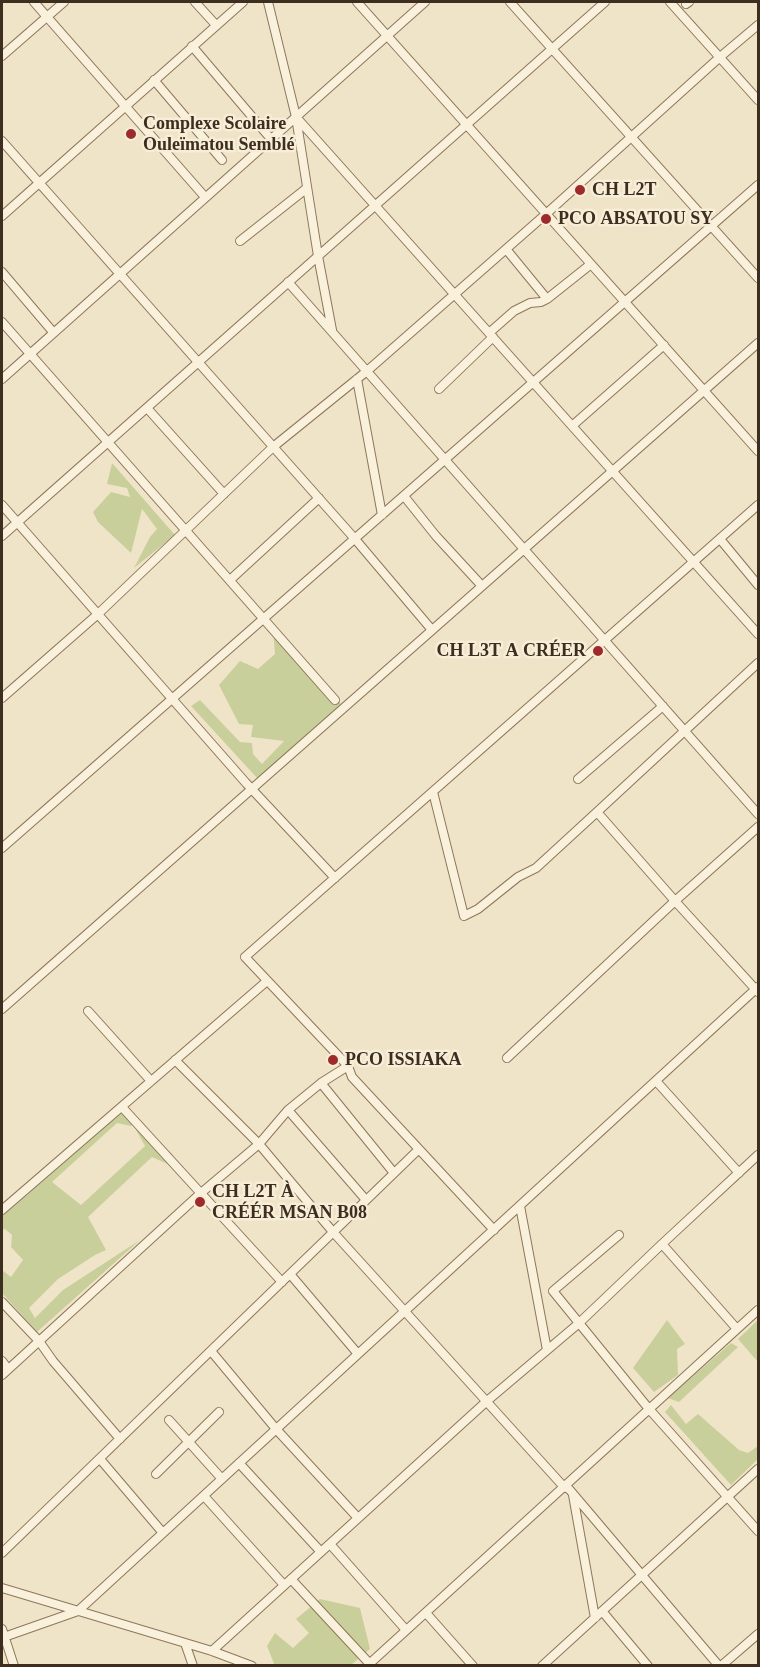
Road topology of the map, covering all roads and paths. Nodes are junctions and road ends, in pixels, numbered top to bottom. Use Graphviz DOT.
graph roads {
  1 [pos="34,2"];
  2 [pos="64,2"];
  3 [pos="195,2"];
  4 [pos="243,2"];
  5 [pos="268,2"];
  6 [pos="357,2"];
  7 [pos="425,2"];
  8 [pos="510,2"];
  9 [pos="606,2"];
  10 [pos="670,2"];
  11 [pos="47,16"];
  12 [pos="216,25"];
  13 [pos="759,25"];
  14 [pos="387,35"];
  15 [pos="192,46"];
  16 [pos="552,49"];
  17 [pos="2,56"];
  18 [pos="720,57"];
  19 [pos="154,80"];
  20 [pos="759,100"];
  21 [pos="126,105"];
  22 [pos="296,117"];
  23 [pos="467,124"];
  24 [pos="632,137"];
  25 [pos="271,139"];
  26 [pos="2,141"];
  27 [pos="222,160"];
  28 [pos="39,183"];
  29 [pos="307,188"];
  30 [pos="757,189"];
  31 [pos="205,197"];
  32 [pos="375,205"];
  33 [pos="546,214"];
  34 [pos="2,216"];
  35 [pos="711,226"];
  36 [pos="240,241"];
  37 [pos="506,249"];
  38 [pos="318,256"];
  39 [pos="591,264"];
  40 [pos="2,272"];
  41 [pos="119,274"];
  42 [pos="759,279"];
  43 [pos="288,282"];
  44 [pos="454,294"];
  45 [pos="547,299"];
  46 [pos="625,302"];
  47 [pos="2,322"];
  48 [pos="54,332"];
  49 [pos="332,332"];
  50 [pos="491,335"];
  51 [pos="759,343"];
  52 [pos="664,345"];
  53 [pos="30,354"];
  54 [pos="198,362"];
  55 [pos="367,371"];
  56 [pos="2,376"];
  57 [pos="357,379"];
  58 [pos="533,382"];
  59 [pos="439,389"];
  60 [pos="704,390"];
  61 [pos="147,408"];
  62 [pos="572,426"];
  63 [pos="108,442"];
  64 [pos="273,447"];
  65 [pos="759,452"];
  66 [pos="445,460"];
  67 [pos="612,471"];
  68 [pos="224,494"];
  69 [pos="404,496"];
  70 [pos="319,498"];
  71 [pos="2,505"];
  72 [pos="759,505"];
  73 [pos="382,515"];
  74 [pos="17,523"];
  75 [pos="185,530"];
  76 [pos="2,536"];
  77 [pos="355,539"];
  78 [pos="720,539"];
  79 [pos="524,549"];
  80 [pos="694,562"];
  81 [pos="230,580"];
  82 [pos="759,585"];
  83 [pos="482,586"];
  84 [pos="98,614"];
  85 [pos="264,619"];
  86 [pos="432,630"];
  87 [pos="759,634"];
  88 [pos="605,640"];
  89 [pos="759,663"];
  90 [pos="2,698"];
  91 [pos="173,698"];
  92 [pos="335,700"];
  93 [pos="663,706"];
  94 [pos="685,731"];
  95 [pos="578,779"];
  96 [pos="251,789"];
  97 [pos="433,792"];
  98 [pos="597,812"];
  99 [pos="759,814"];
  100 [pos="759,826"];
  101 [pos="3,844"];
  102 [pos="335,878"];
  103 [pos="675,901"];
  104 [pos="267,981"];
  105 [pos="758,990"];
  106 [pos="2,1009"];
  107 [pos="88,1011"];
  108 [pos="507,1058"];
  109 [pos="175,1060"];
  110 [pos="348,1066"];
  111 [pos="151,1081"];
  112 [pos="656,1081"];
  113 [pos="321,1083"];
  114 [pos="122,1107"];
  115 [pos="288,1110"];
  116 [pos="259,1144"];
  117 [pos="418,1150"];
  118 [pos="759,1155"];
  119 [pos="752,1161"];
  120 [pos="759,1168"];
  121 [pos="394,1173"];
  122 [pos="739,1173"];
  123 [pos="201,1193"];
  124 [pos="366,1200"];
  125 [pos="520,1206"];
  126 [pos="2,1210"];
  127 [pos="494,1230"];
  128 [pos="333,1232"];
  129 [pos="620,1235"];
  130 [pos="662,1244"];
  131 [pos="290,1274"];
  132 [pos="282,1282"];
  133 [pos="2,1302"];
  134 [pos="759,1310"];
  135 [pos="405,1311"];
  136 [pos="578,1324"];
  137 [pos="736,1329"];
  138 [pos="39,1341"];
  139 [pos="547,1350"];
  140 [pos="211,1351"];
  141 [pos="358,1354"];
  142 [pos="2,1361"];
  143 [pos="5,1372"];
  144 [pos="488,1401"];
  145 [pos="649,1409"];
  146 [pos="219,1412"];
  147 [pos="169,1420"];
  148 [pos="276,1429"];
  149 [pos="120,1439"];
  150 [pos="189,1443"];
  151 [pos="100,1459"];
  152 [pos="239,1463"];
  153 [pos="759,1469"];
  154 [pos="156,1474"];
  155 [pos="222,1479"];
  156 [pos="564,1487"];
  157 [pos="572,1493"];
  158 [pos="204,1496"];
  159 [pos="728,1497"];
  160 [pos="358,1518"];
  161 [pos="759,1531"];
  162 [pos="163,1533"];
  163 [pos="330,1544"];
  164 [pos="321,1552"];
  165 [pos="2,1553"];
  166 [pos="642,1575"];
  167 [pos="291,1579"];
  168 [pos="284,1585"];
  169 [pos="2,1588"];
  170 [pos="78,1611"];
  171 [pos="602,1611"];
  172 [pos="426,1613"];
  173 [pos="594,1618"];
  174 [pos="406,1630"];
  175 [pos="3,1633"];
  176 [pos="759,1634"];
  177 [pos="185,1643"];
  178 [pos="212,1651"];
  179 [pos="5,1653"];
  180 [pos="368,1664"];
  181 [pos="546,1664"];
  182 [pos="14,1665"];
  183 [pos="193,1665"];
  184 [pos="252,1665"];
  185 [pos="473,1665"];
  186 [pos="648,1665"];
  187 [pos="720,1665"];
  1 -- 11 [label="street"];
  2 -- 11 [label="street"];
  3 -- 12 [label="street"];
  4 -- 12 [label="street"];
  5 -- 22 [label="street"];
  6 -- 14 [label="street"];
  7 -- 14 [label="street"];
  8 -- 16 [label="street"];
  9 -- 16 [label="street"];
  10 -- 18 [label="street"];
  11 -- 17 [label="street"];
  11 -- 21 [label="street"];
  12 -- 15 [label="street"];
  13 -- 18 [label="street"];
  14 -- 22 [label="street"];
  14 -- 23 [label="street"];
  15 -- 19 [label="street"];
  15 -- 25 [label="street"];
  16 -- 23 [label="street"];
  16 -- 24 [label="street"];
  18 -- 20 [label="street"];
  18 -- 24 [label="street"];
  19 -- 21 [label="street"];
  19 -- 27 [label="street"];
  21 -- 28 [label="street"];
  21 -- 31 [label="street"];
  22 -- 25 [label="street"];
  22 -- 29 [label="street"];
  22 -- 32 [label="street"];
  23 -- 32 [label="street"];
  23 -- 33 [label="street"];
  24 -- 33 [label="street"];
  24 -- 35 [label="street"];
  25 -- 31 [label="street"];
  26 -- 28 [label="street"];
  28 -- 34 [label="street"];
  28 -- 41 [label="street"];
  29 -- 36 [label="street"];
  29 -- 38 [label="street"];
  30 -- 35 [label="street"];
  31 -- 41 [label="street"];
  32 -- 38 [label="street"];
  32 -- 44 [label="street"];
  33 -- 37 [label="street"];
  33 -- 39 [label="street"];
  35 -- 42 [label="street"];
  35 -- 46 [label="street"];
  37 -- 44 [label="street"];
  37 -- 45 [label="street"];
  38 -- 43 [label="street"];
  38 -- 49 [label="street"];
  39 -- 45 [label="street"];
  39 -- 46 [label="street"];
  40 -- 48 [label="street"];
  41 -- 48 [label="street"];
  41 -- 54 [label="street"];
  43 -- 49 [label="street"];
  43 -- 54 [label="street"];
  44 -- 50 [label="street"];
  44 -- 55 [label="street"];
  45 -- 50 [label="street"];
  46 -- 52 [label="street"];
  46 -- 58 [label="street"];
  47 -- 53 [label="street"];
  48 -- 53 [label="street"];
  49 -- 55 [label="street"];
  50 -- 58 [label="street"];
  50 -- 59 [label="street"];
  51 -- 60 [label="street"];
  52 -- 60 [label="street"];
  52 -- 62 [label="street"];
  53 -- 56 [label="street"];
  53 -- 63 [label="street"];
  54 -- 61 [label="street"];
  54 -- 64 [label="street"];
  55 -- 57 [label="street"];
  55 -- 66 [label="street"];
  57 -- 64 [label="street"];
  57 -- 73 [label="street"];
  58 -- 62 [label="street"];
  58 -- 66 [label="street"];
  60 -- 65 [label="street"];
  60 -- 67 [label="street"];
  61 -- 63 [label="street"];
  61 -- 68 [label="street"];
  62 -- 67 [label="street"];
  63 -- 74 [label="street"];
  63 -- 75 [label="street"];
  64 -- 68 [label="street"];
  64 -- 70 [label="street"];
  66 -- 69 [label="street"];
  66 -- 79 [label="street"];
  67 -- 79 [label="street"];
  67 -- 80 [label="street"];
  68 -- 75 [label="street"];
  69 -- 73 [label="street"];
  69 -- 83 [label="street"];
  70 -- 77 [label="street"];
  70 -- 81 [label="street"];
  71 -- 74 [label="street"];
  72 -- 78 [label="street"];
  73 -- 77 [label="street"];
  74 -- 76 [label="street"];
  74 -- 84 [label="street"];
  75 -- 81 [label="street"];
  75 -- 84 [label="street"];
  77 -- 85 [label="street"];
  77 -- 86 [label="street"];
  78 -- 80 [label="street"];
  78 -- 82 [label="street"];
  79 -- 83 [label="street"];
  79 -- 88 [label="street"];
  80 -- 87 [label="street"];
  80 -- 88 [label="street"];
  81 -- 85 [label="street"];
  83 -- 86 [label="street"];
  84 -- 90 [label="street"];
  84 -- 91 [label="street"];
  85 -- 91 [label="street"];
  85 -- 92 [label="street"];
  86 -- 96 [label="street"];
  88 -- 93 [label="street"];
  88 -- 97 [label="street"];
  89 -- 94 [label="street"];
  91 -- 96 [label="street"];
  91 -- 101 [label="street"];
  93 -- 94 [label="street"];
  93 -- 95 [label="street"];
  94 -- 98 [label="street"];
  94 -- 99 [label="street"];
  96 -- 102 [label="street"];
  96 -- 106 [label="street"];
  97 -- 98 [label="street"];
  97 -- 102 [label="street"];
  98 -- 103 [label="street"];
  100 -- 103 [label="street"];
  102 -- 104 [label="street"];
  103 -- 105 [label="street"];
  103 -- 108 [label="street"];
  104 -- 109 [label="street"];
  104 -- 110 [label="street"];
  105 -- 112 [label="street"];
  107 -- 111 [label="street"];
  109 -- 111 [label="street"];
  109 -- 116 [label="street"];
  110 -- 113 [label="street"];
  110 -- 117 [label="street"];
  111 -- 114 [label="street"];
  112 -- 122 [label="street"];
  112 -- 125 [label="street"];
  113 -- 115 [label="street"];
  113 -- 121 [label="street"];
  114 -- 123 [label="street"];
  114 -- 126 [label="street"];
  115 -- 116 [label="street"];
  115 -- 124 [label="street"];
  116 -- 123 [label="street"];
  116 -- 128 [label="street"];
  117 -- 121 [label="street"];
  117 -- 127 [label="street"];
  118 -- 119 [label="street"];
  119 -- 120 [label="street"];
  119 -- 122 [label="street"];
  121 -- 124 [label="street"];
  122 -- 130 [label="street"];
  123 -- 132 [label="street"];
  123 -- 138 [label="street"];
  124 -- 128 [label="street"];
  125 -- 127 [label="street"];
  125 -- 139 [label="street"];
  127 -- 135 [label="street"];
  128 -- 131 [label="street"];
  128 -- 135 [label="street"];
  129 -- 136 [label="street"];
  130 -- 136 [label="street"];
  130 -- 137 [label="street"];
  131 -- 132 [label="street"];
  131 -- 141 [label="street"];
  132 -- 140 [label="street"];
  133 -- 138 [label="street"];
  134 -- 137 [label="street"];
  135 -- 141 [label="street"];
  135 -- 144 [label="street"];
  136 -- 139 [label="street"];
  136 -- 145 [label="street"];
  137 -- 145 [label="street"];
  138 -- 143 [label="street"];
  138 -- 149 [label="street"];
  139 -- 144 [label="street"];
  140 -- 148 [label="street"];
  140 -- 149 [label="street"];
  141 -- 148 [label="street"];
  142 -- 143 [label="street"];
  144 -- 156 [label="street"];
  144 -- 160 [label="street"];
  145 -- 156 [label="street"];
  145 -- 159 [label="street"];
  146 -- 150 [label="street"];
  147 -- 150 [label="street"];
  148 -- 152 [label="street"];
  148 -- 160 [label="street"];
  149 -- 151 [label="street"];
  150 -- 154 [label="street"];
  150 -- 155 [label="street"];
  151 -- 162 [label="street"];
  151 -- 165 [label="street"];
  152 -- 155 [label="street"];
  152 -- 164 [label="street"];
  153 -- 159 [label="street"];
  155 -- 158 [label="street"];
  156 -- 157 [label="street"];
  156 -- 172 [label="street"];
  157 -- 166 [label="street"];
  157 -- 173 [label="street"];
  158 -- 162 [label="street"];
  158 -- 168 [label="street"];
  159 -- 161 [label="street"];
  159 -- 166 [label="street"];
  160 -- 163 [label="street"];
  162 -- 170 [label="street"];
  163 -- 164 [label="street"];
  163 -- 174 [label="street"];
  164 -- 167 [label="street"];
  166 -- 171 [label="street"];
  166 -- 187 [label="street"];
  167 -- 168 [label="street"];
  167 -- 180 [label="street"];
  168 -- 178 [label="street"];
  169 -- 170 [label="street"];
  170 -- 175 [label="street"];
  170 -- 177 [label="street"];
  171 -- 173 [label="street"];
  171 -- 186 [label="street"];
  172 -- 174 [label="street"];
  172 -- 185 [label="street"];
  173 -- 181 [label="street"];
  174 -- 180 [label="street"];
  175 -- 179 [label="street"];
  176 -- 187 [label="street"];
  177 -- 178 [label="street"];
  177 -- 183 [label="street"];
  178 -- 184 [label="street"];
  179 -- 182 [label="street"];
}
